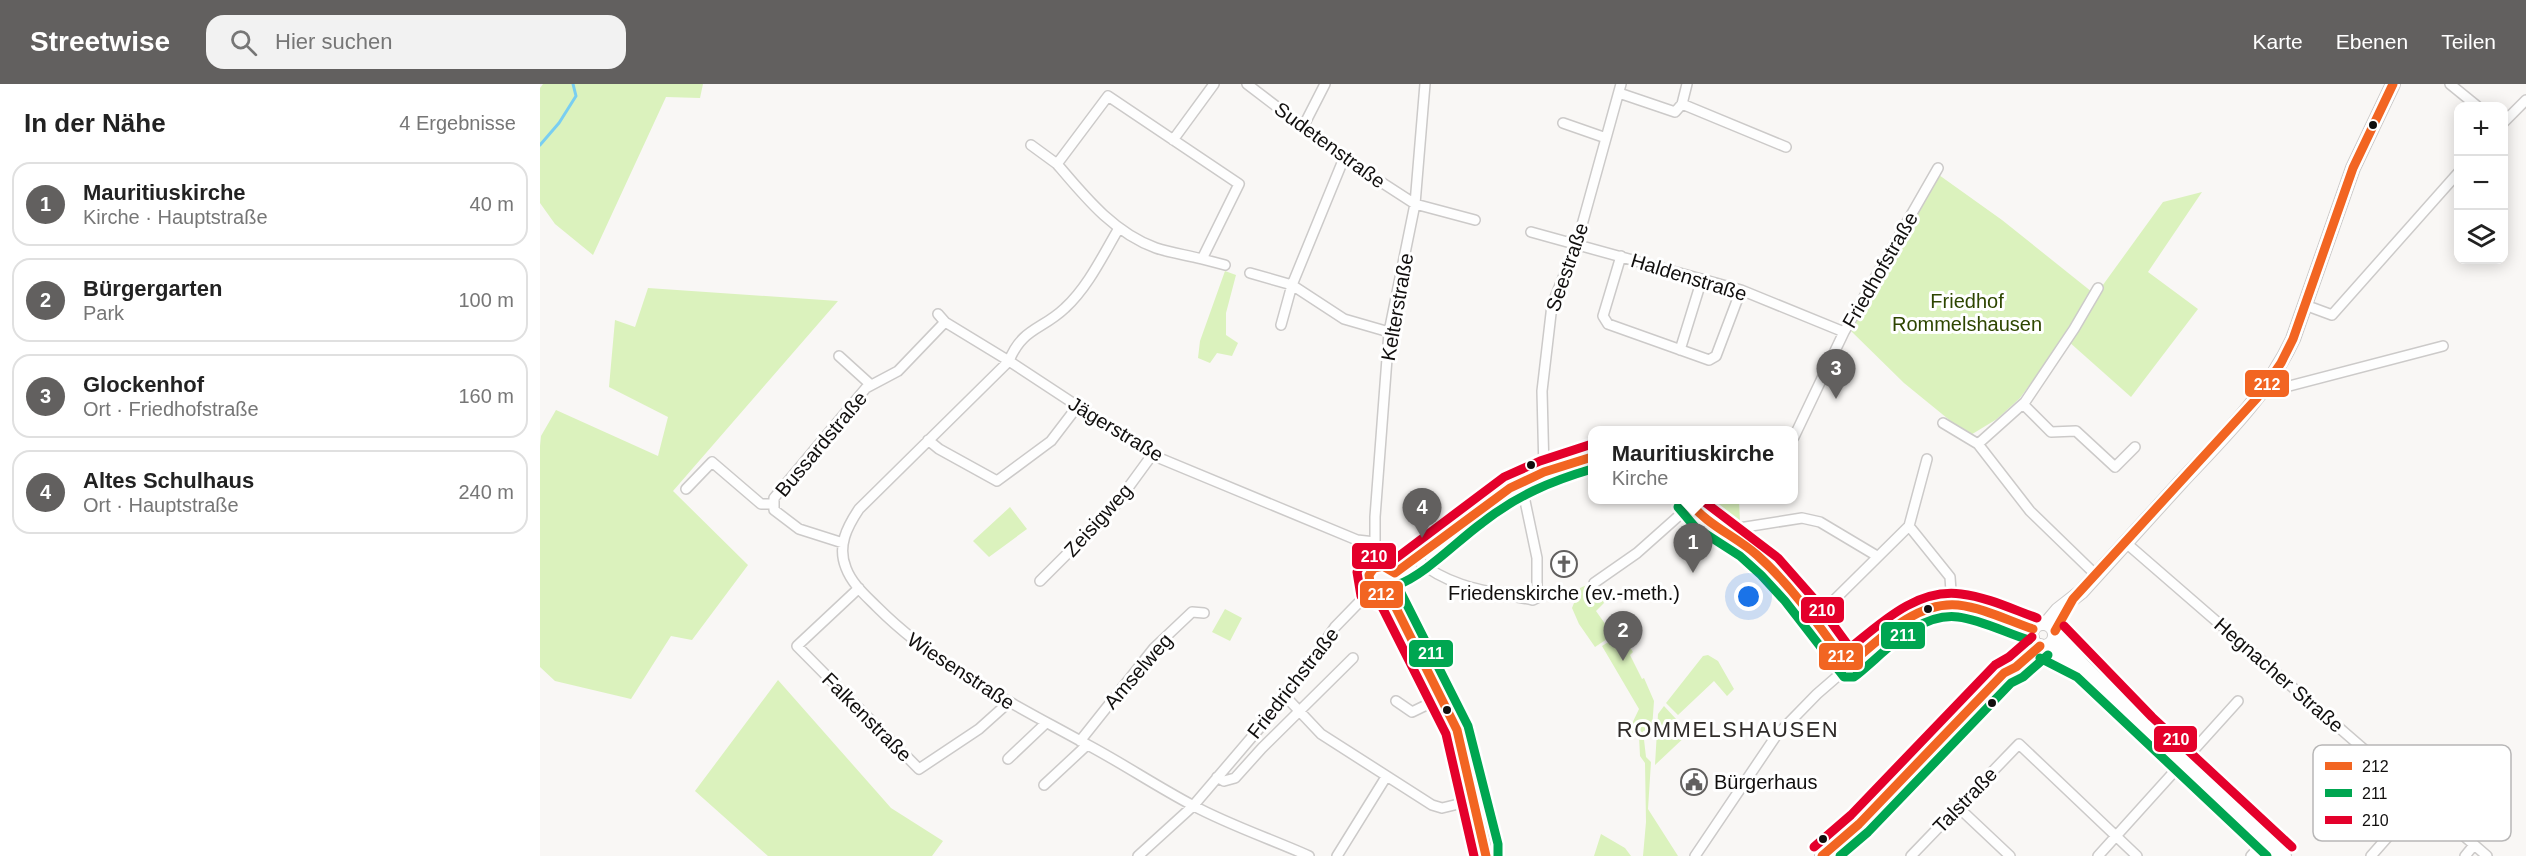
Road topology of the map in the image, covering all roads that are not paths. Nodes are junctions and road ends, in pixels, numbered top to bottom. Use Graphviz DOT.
graph roads {
  1 [pos="1214,84"];
  2 [pos="1247,84"];
  3 [pos="1325,84"];
  4 [pos="1425,84"];
  5 [pos="1687,84"];
  6 [pos="2393,84"];
  7 [pos="2450,84"];
  8 [pos="1620,89"];
  9 [pos="2526,100"];
  10 [pos="2472,102"];
  11 [pos="1682,105"];
  12 [pos="2508,118"];
  13 [pos="1563,123"];
  14 [pos="1303,127"];
  15 [pos="1606,138"];
  16 [pos="1173,140"];
  17 [pos="1031,145"];
  18 [pos="1786,147"];
  19 [pos="1344,158"];
  20 [pos="1057,164"];
  21 [pos="1938,168"];
  22 [pos="2454,178"];
  23 [pos="1415,204"];
  24 [pos="1475,220"];
  25 [pos="1119,228"];
  26 [pos="1531,232"];
  27 [pos="1577,243"];
  28 [pos="1621,256"];
  29 [pos="1202,259"];
  30 [pos="1225,265"];
  31 [pos="1250,273"];
  32 [pos="1702,279"];
  33 [pos="1292,285"];
  34 [pos="2098,288"];
  35 [pos="1741,290"];
  36 [pos="2305,305"];
  37 [pos="938,314"];
  38 [pos="945,322"];
  39 [pos="1281,325"];
  40 [pos="1389,332"];
  41 [pos="1844,332"];
  42 [pos="2444,346"];
  43 [pos="1680,350"];
  44 [pos="839,356"];
  45 [pos="1009,361"];
  46 [pos="871,385"];
  47 [pos="2266,386"];
  48 [pos="2023,404"];
  49 [pos="1077,407"];
  50 [pos="1942,423"];
  51 [pos="1798,429"];
  52 [pos="927,440"];
  53 [pos="1978,444"];
  54 [pos="2135,447"];
  55 [pos="1152,455"];
  56 [pos="1588,458"];
  57 [pos="1927,459"];
  58 [pos="1544,471"];
  59 [pos="1521,482"];
  60 [pos="686,489"];
  61 [pos="773,504"];
  62 [pos="1687,504"];
  63 [pos="1691,504"];
  64 [pos="1909,526"];
  65 [pos="1719,532"];
  66 [pos="1375,542"];
  67 [pos="2125,542"];
  68 [pos="843,543"];
  69 [pos="1877,556"];
  70 [pos="1416,559"];
  71 [pos="1378,567"];
  72 [pos="1395,573"];
  73 [pos="2096,575"];
  74 [pos="1040,581"];
  75 [pos="1594,583"];
  76 [pos="859,588"];
  77 [pos="1371,590"];
  78 [pos="1389,594"];
  79 [pos="1952,605"];
  80 [pos="1204,613"];
  81 [pos="1815,619"];
  82 [pos="2052,629"];
  83 [pos="2037,640"];
  84 [pos="1353,658"];
  85 [pos="1848,666"];
  86 [pos="2084,667"];
  87 [pos="1286,697"];
  88 [pos="1443,697"];
  89 [pos="1396,701"];
  90 [pos="2238,701"];
  91 [pos="1008,703"];
  92 [pos="1299,712"];
  93 [pos="1046,723"];
  94 [pos="1084,742"];
  95 [pos="2360,745"];
  96 [pos="1008,759"];
  97 [pos="2183,763"];
  98 [pos="1217,777"];
  99 [pos="1386,777"];
  100 [pos="1044,785"];
  101 [pos="1475,800"];
  102 [pos="1193,806"];
  103 [pos="1959,808"];
  104 [pos="2116,836"];
  105 [pos="2266,839"];
  106 [pos="2384,841"];
  107 [pos="2469,841"];
  108 [pos="2474,845"];
  109 [pos="1138,856"];
  110 [pos="1309,856"];
  111 [pos="1337,856"];
  112 [pos="1486,856"];
  113 [pos="1695,856"];
  114 [pos="1822,856"];
  115 [pos="1911,856"];
  116 [pos="2010,856"];
  117 [pos="2098,856"];
  118 [pos="2137,856"];
  119 [pos="2252,856"];
  120 [pos="2284,856"];
  121 [pos="2371,856"];
  122 [pos="2465,856"];
  123 [pos="2487,856"];
  1 -- 16 [label="street"];
  2 -- 14 [label="street, Sudetenstraße"];
  3 -- 14 [label="street"];
  4 -- 23 [label="street, Kelterstraße"];
  5 -- 11 [label="street"];
  6 -- 36 [label="main road"];
  7 -- 10 [label="street"];
  8 -- 11 [label="street"];
  8 -- 15 [label="street, Seestraße"];
  9 -- 12 [label="street"];
  11 -- 18 [label="street"];
  13 -- 15 [label="street"];
  14 -- 19 [label="street, Sudetenstraße"];
  15 -- 27 [label="street, Seestraße"];
  16 -- 20 [label="street"];
  16 -- 29 [label="street"];
  17 -- 20 [label="street"];
  19 -- 23 [label="street, Sudetenstraße"];
  19 -- 33 [label="street"];
  20 -- 25 [label="street"];
  21 -- 41 [label="street, Friedhofstraße"];
  22 -- 36 [label="street"];
  23 -- 24 [label="street"];
  23 -- 40 [label="street, Kelterstraße"];
  25 -- 29 [label="street"];
  25 -- 45 [label="street"];
  26 -- 27 [label="street, Haldenstraße"];
  27 -- 28 [label="street, Haldenstraße"];
  27 -- 58 [label="street, Seestraße"];
  28 -- 32 [label="street, Haldenstraße"];
  28 -- 43 [label="street"];
  29 -- 30 [label="street"];
  31 -- 33 [label="street"];
  32 -- 35 [label="street, Haldenstraße"];
  32 -- 43 [label="street"];
  33 -- 39 [label="street"];
  33 -- 40 [label="street"];
  34 -- 48 [label="street"];
  35 -- 41 [label="street, Haldenstraße"];
  35 -- 43 [label="street"];
  36 -- 47 [label="main road"];
  37 -- 38 [label="street, Jägerstraße"];
  38 -- 45 [label="street, Jägerstraße"];
  38 -- 46 [label="street, Bussardstraße"];
  40 -- 66 [label="street, Kelterstraße"];
  41 -- 51 [label="street, Friedhofstraße"];
  42 -- 47 [label="street"];
  44 -- 46 [label="street, Bussardstraße"];
  45 -- 49 [label="street, Jägerstraße"];
  45 -- 52 [label="street"];
  46 -- 61 [label="street, Bussardstraße"];
  47 -- 67 [label="main road"];
  48 -- 53 [label="street"];
  48 -- 54 [label="street"];
  49 -- 52 [label="street"];
  49 -- 55 [label="street, Jägerstraße"];
  50 -- 53 [label="street"];
  52 -- 68 [label="street"];
  53 -- 73 [label="street"];
  55 -- 66 [label="street, Jägerstraße"];
  55 -- 74 [label="street, Zeisigweg"];
  56 -- 58 [label="street"];
  57 -- 64 [label="street"];
  58 -- 59 [label="street"];
  59 -- 70 [label="street"];
  59 -- 70 [label="street"];
  60 -- 61 [label="street, Bussardstraße"];
  61 -- 68 [label="street, Bussardstraße"];
  62 -- 75 [label="street"];
  63 -- 65 [label="street"];
  64 -- 69 [label="street"];
  64 -- 79 [label="street"];
  65 -- 69 [label="street"];
  65 -- 81 [label="street"];
  66 -- 71 [label="street, Kelterstraße"];
  67 -- 73 [label="main road"];
  67 -- 95 [label="street, Hegnacher Straße"];
  68 -- 76 [label="street, Wiesenstraße"];
  69 -- 81 [label="street"];
  70 -- 72 [label="street"];
  71 -- 72 [label="street"];
  71 -- 77 [label="street"];
  72 -- 78 [label="street"];
  73 -- 82 [label="main road"];
  76 -- 91 [label="street, Wiesenstraße"];
  76 -- 91 [label="street, Falkenstraße"];
  77 -- 78 [label="street"];
  77 -- 87 [label="street, Friedrichstraße"];
  78 -- 88 [label="street"];
  79 -- 83 [label="street"];
  79 -- 85 [label="street"];
  80 -- 94 [label="street, Amselweg"];
  81 -- 85 [label="street"];
  82 -- 83 [label="main road"];
  82 -- 83 [label="main road"];
  82 -- 86 [label="main road"];
  83 -- 86 [label="main road"];
  83 -- 114 [label="main road"];
  84 -- 92 [label="street, Friedrichstraße"];
  85 -- 113 [label="street"];
  86 -- 97 [label="main road"];
  87 -- 92 [label="street"];
  87 -- 98 [label="street, Friedrichstraße"];
  88 -- 89 [label="street"];
  88 -- 101 [label="street"];
  90 -- 97 [label="street"];
  91 -- 93 [label="street, Wiesenstraße"];
  92 -- 98 [label="street, Friedrichstraße"];
  92 -- 99 [label="street"];
  93 -- 94 [label="street, Wiesenstraße"];
  93 -- 96 [label="street"];
  94 -- 100 [label="street, Amselweg"];
  94 -- 102 [label="street, Wiesenstraße"];
  97 -- 104 [label="street"];
  97 -- 105 [label="main road"];
  98 -- 102 [label="street, Friedrichstraße"];
  99 -- 101 [label="street"];
  99 -- 111 [label="street"];
  101 -- 112 [label="street"];
  102 -- 109 [label="street, Friedrichstraße"];
  102 -- 110 [label="street, Wiesenstraße"];
  103 -- 104 [label="street, Talstraße"];
  103 -- 115 [label="street, Talstraße"];
  103 -- 116 [label="street"];
  104 -- 117 [label="street"];
  104 -- 118 [label="street"];
  105 -- 119 [label="street"];
  105 -- 120 [label="main road"];
  106 -- 121 [label="street"];
  107 -- 108 [label="street, Hegnacher Straße"];
  108 -- 122 [label="street"];
  108 -- 123 [label="street, Hegnacher Straße"];
}
